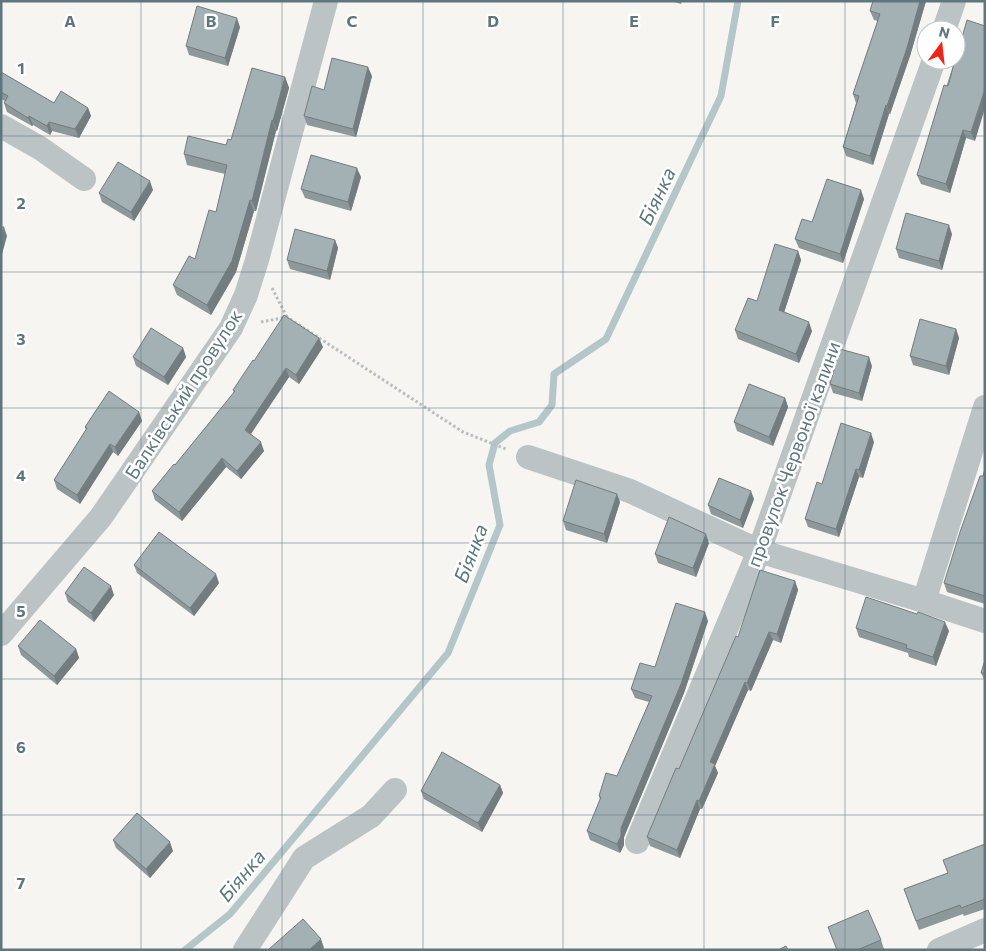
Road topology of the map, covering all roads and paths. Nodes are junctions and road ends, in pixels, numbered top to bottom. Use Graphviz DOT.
graph roads {
  1 [pos="326,1"];
  2 [pos="954,1"];
  3 [pos="947,20"];
  4 [pos="930,70"];
  5 [pos="1,126"];
  6 [pos="84,179"];
  7 [pos="231,328"];
  8 [pos="985,407"];
  9 [pos="528,458"];
  10 [pos="759,551"];
  11 [pos="924,601"];
  12 [pos="985,621"];
  13 [pos="1,634"];
  14 [pos="395,790"];
  15 [pos="637,842"];
  16 [pos="985,930"];
  17 [pos="245,950"];
  18 [pos="939,950"];
  1 -- 7 [label="street, Балківський провулок"];
  2 -- 3 [label="street"];
  4 -- 10 [label="street, провулок Червоної калини"];
  5 -- 6 [label="street"];
  7 -- 9 [label="path"];
  7 -- 13 [label="street, Балківський провулок"];
  8 -- 11 [label="street"];
  9 -- 10 [label="street"];
  10 -- 11 [label="street"];
  10 -- 15 [label="street, провулок Червоної калини"];
  11 -- 12 [label="street"];
  14 -- 17 [label="street"];
  16 -- 18 [label="street"];
}
